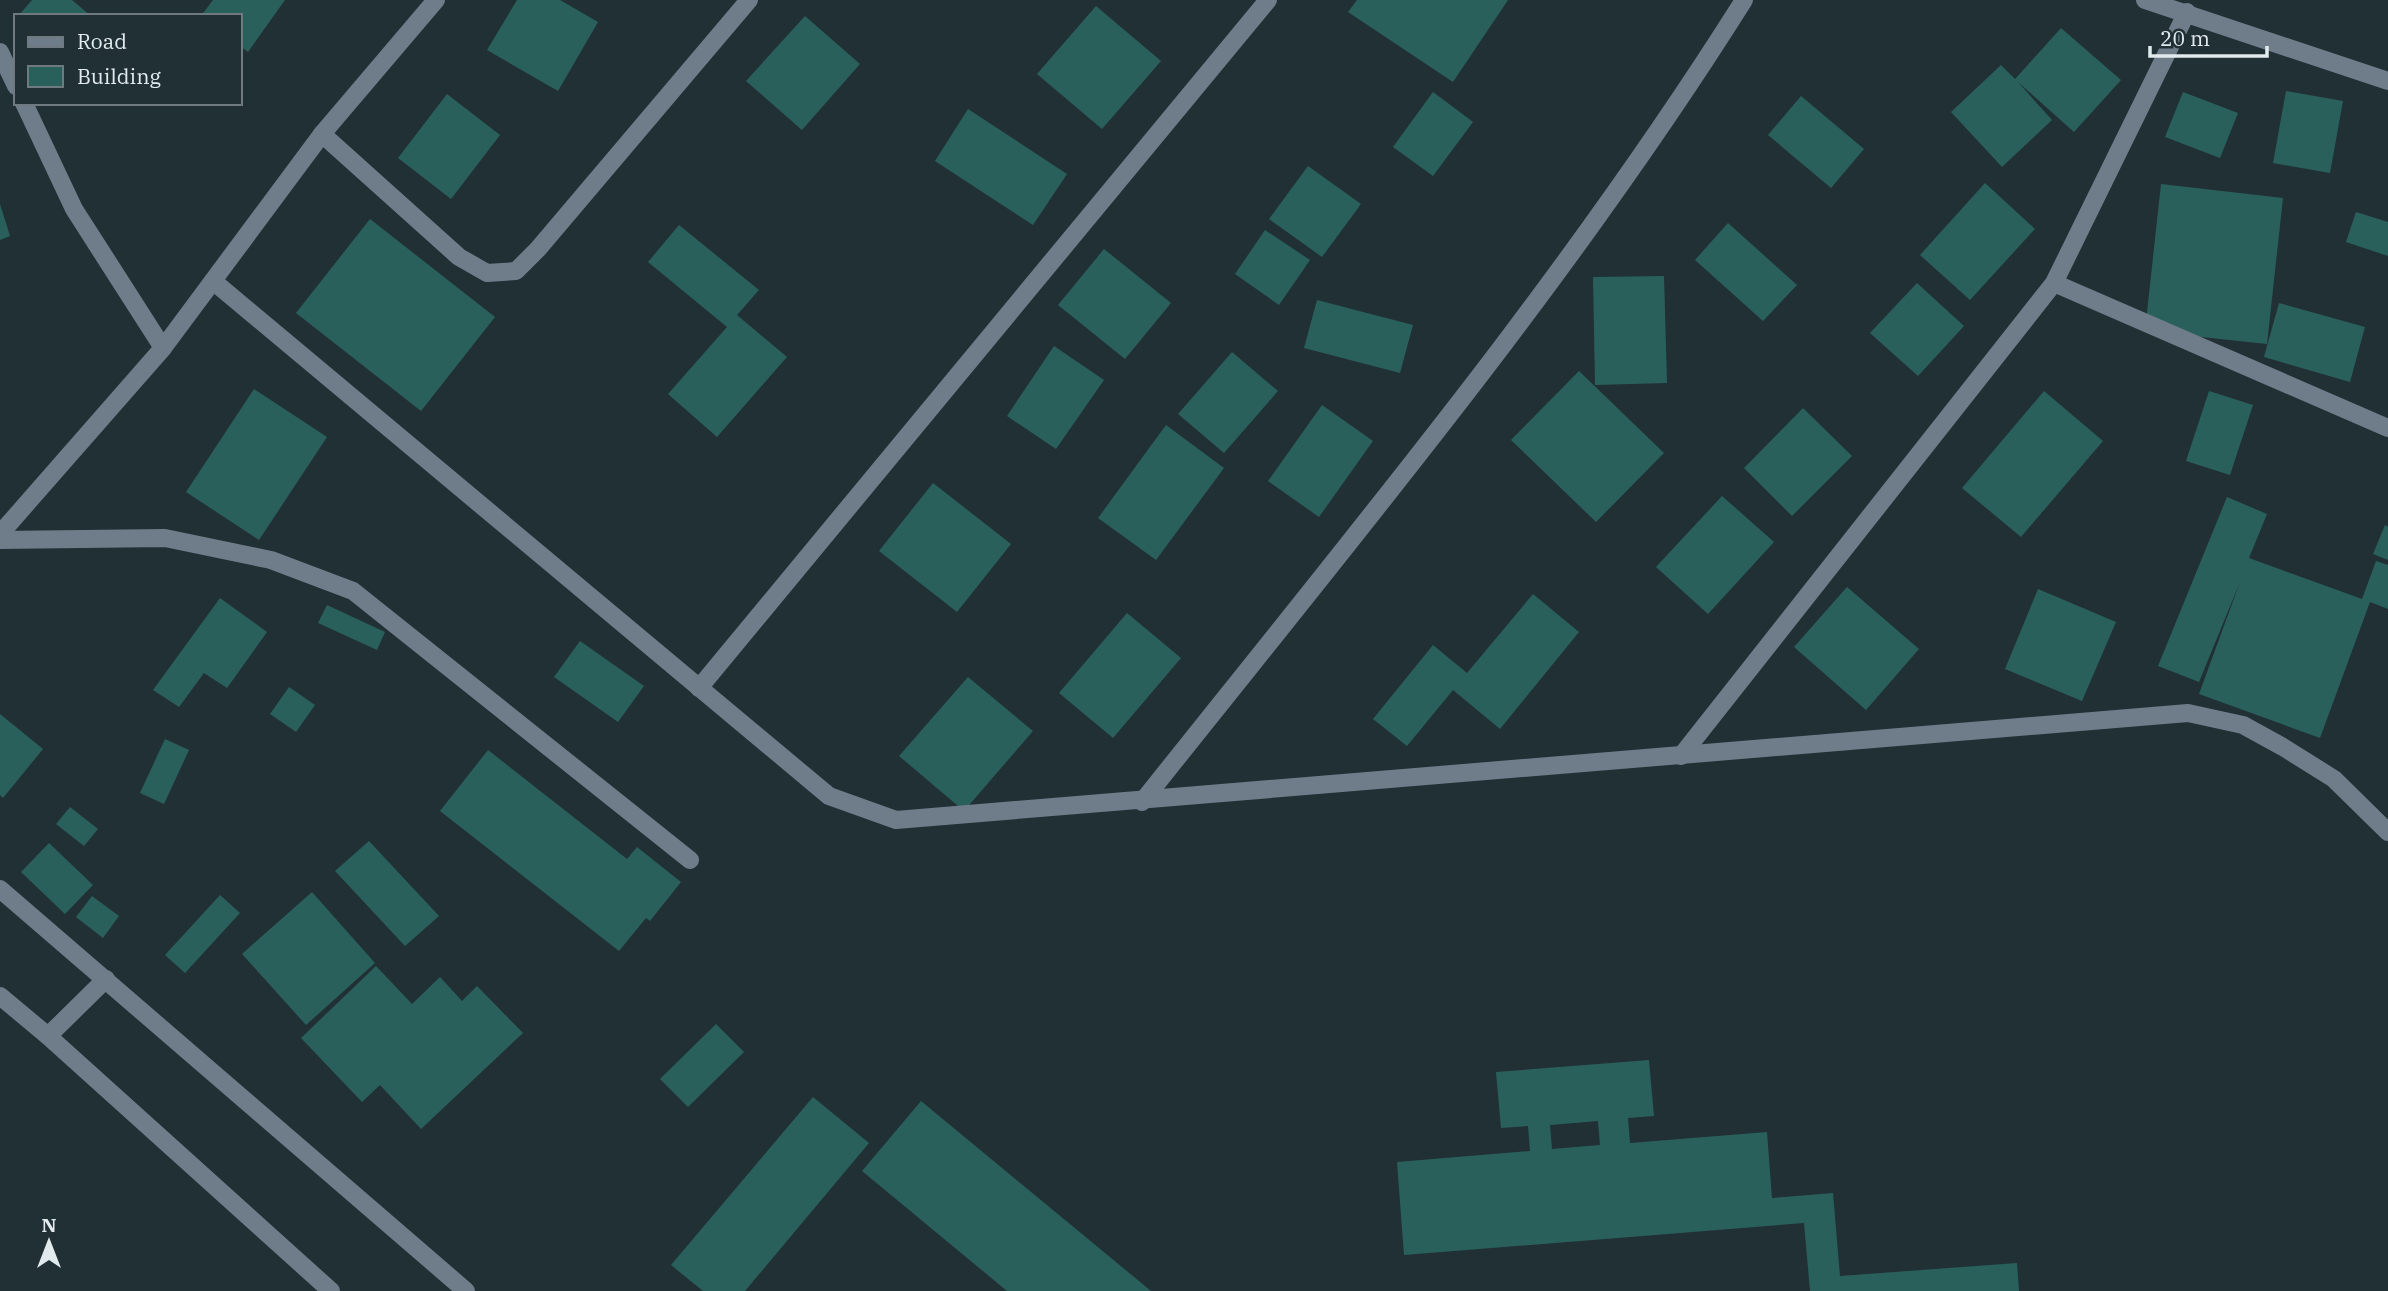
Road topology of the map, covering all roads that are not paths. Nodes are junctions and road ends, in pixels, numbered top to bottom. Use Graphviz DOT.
graph roads {
  1 [pos="436,0"];
  2 [pos="749,0"];
  3 [pos="1268,0"];
  4 [pos="1744,0"];
  5 [pos="2146,0"];
  6 [pos="2187,12"];
  7 [pos="0,52"];
  8 [pos="2388,81"];
  9 [pos="14,82"];
  10 [pos="25,105"];
  11 [pos="322,134"];
  12 [pos="213,281"];
  13 [pos="2054,283"];
  14 [pos="163,348"];
  15 [pos="2388,428"];
  16 [pos="0,534"];
  17 [pos="0,540"];
  18 [pos="699,688"];
  19 [pos="1681,756"];
  20 [pos="1142,802"];
  21 [pos="2388,832"];
  22 [pos="690,860"];
  23 [pos="0,888"];
  24 [pos="106,979"];
  25 [pos="0,996"];
  26 [pos="48,1036"];
  27 [pos="331,1291"];
  28 [pos="466,1291"];
  1 -- 11 [label="street"];
  2 -- 11 [label="street"];
  3 -- 18 [label="street"];
  4 -- 20 [label="street"];
  5 -- 6 [label="street"];
  6 -- 8 [label="street"];
  6 -- 13 [label="street"];
  7 -- 9 [label="street"];
  10 -- 14 [label="street"];
  11 -- 12 [label="street"];
  12 -- 14 [label="street"];
  12 -- 18 [label="street"];
  13 -- 15 [label="street"];
  13 -- 19 [label="street"];
  14 -- 16 [label="street"];
  17 -- 22 [label="street"];
  18 -- 20 [label="street"];
  19 -- 20 [label="street"];
  19 -- 21 [label="street"];
  23 -- 24 [label="street"];
  24 -- 26 [label="street"];
  24 -- 28 [label="street"];
  25 -- 26 [label="street"];
  26 -- 27 [label="street"];
}
